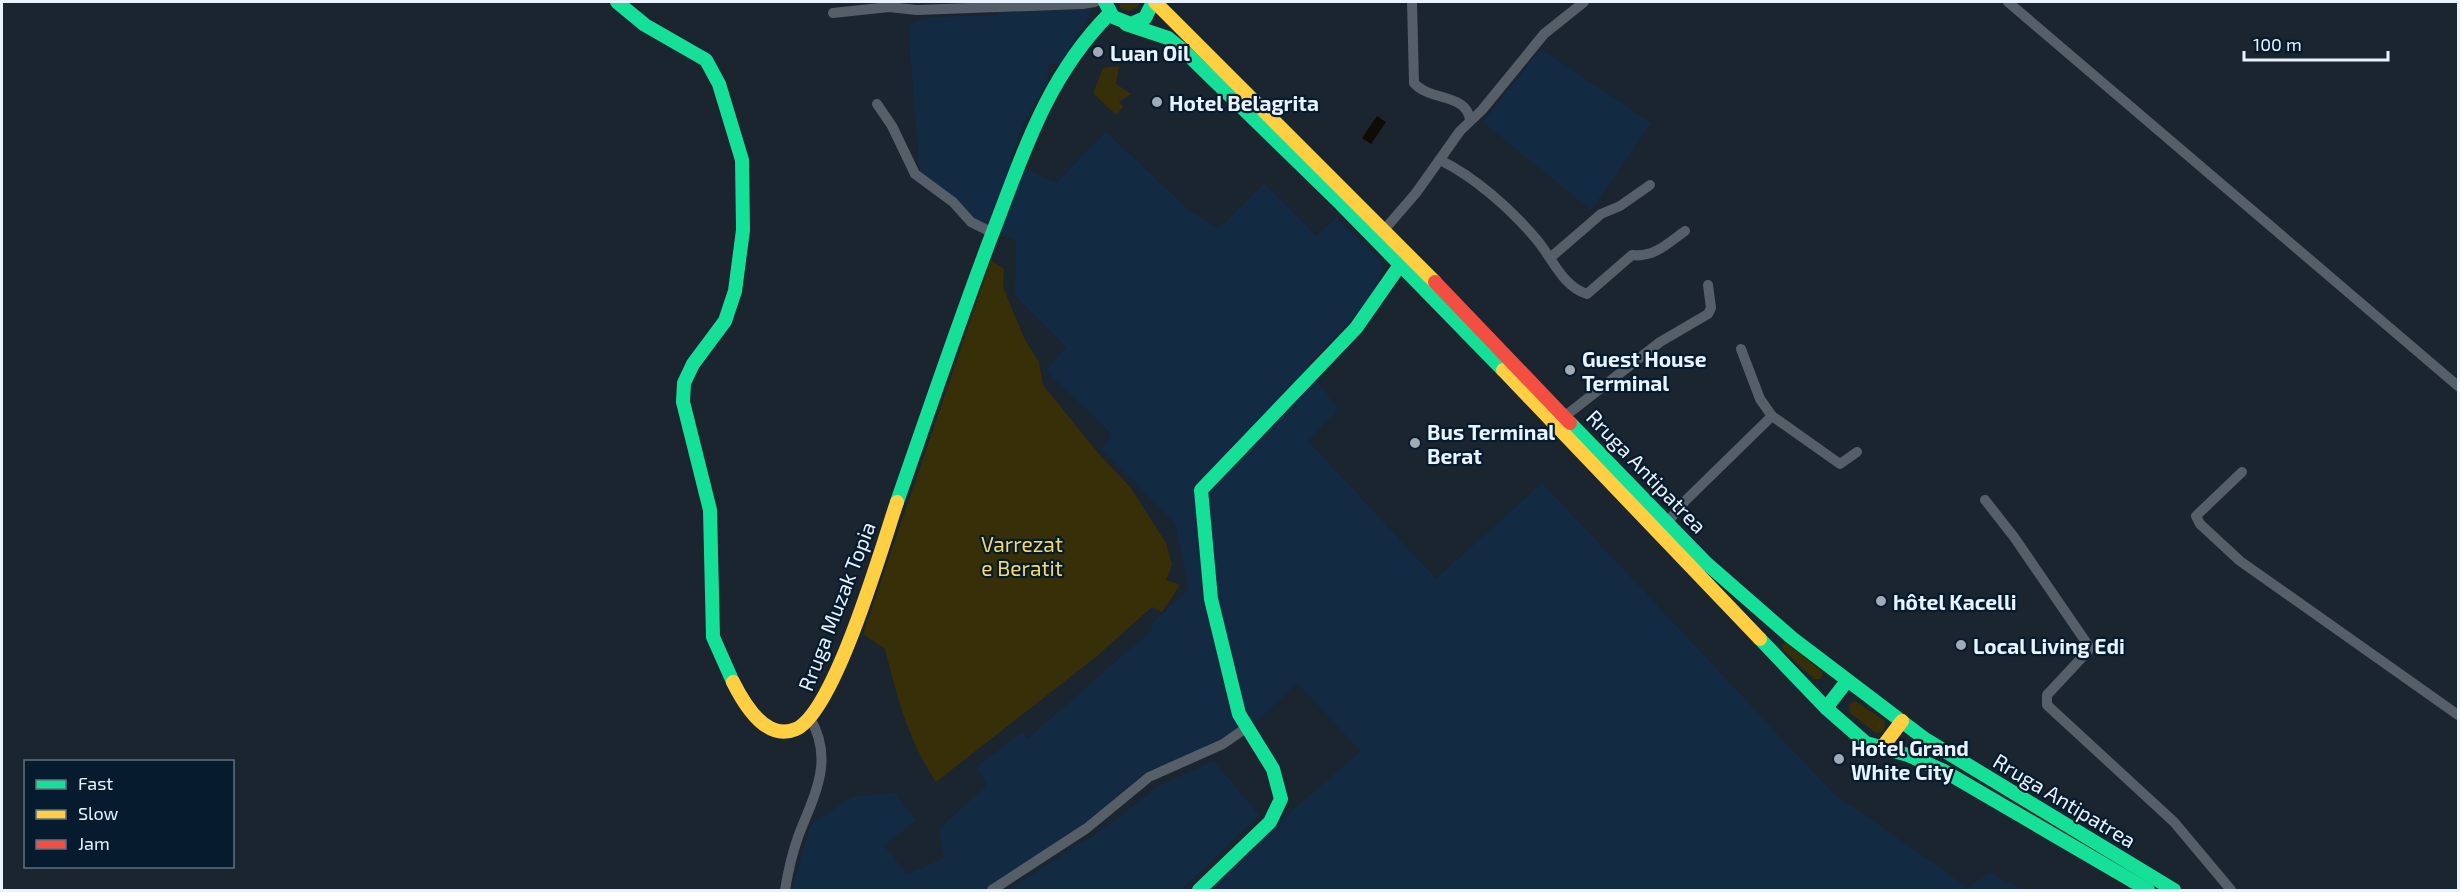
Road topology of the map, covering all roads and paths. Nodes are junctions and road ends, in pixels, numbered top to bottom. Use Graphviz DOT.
graph roads {
  1 [pos="617,2"];
  2 [pos="1095,2"];
  3 [pos="1154,2"];
  4 [pos="1412,2"];
  5 [pos="1584,2"];
  6 [pos="2008,2"];
  7 [pos="1107,8"];
  8 [pos="833,13"];
  9 [pos="1126,24"];
  10 [pos="877,104"];
  11 [pos="1470,120"];
  12 [pos="1275,133"];
  13 [pos="1440,160"];
  14 [pos="1650,185"];
  15 [pos="1384,231"];
  16 [pos="1685,231"];
  17 [pos="993,233"];
  18 [pos="1550,258"];
  19 [pos="1405,261"];
  20 [pos="1708,285"];
  21 [pos="1741,349"];
  22 [pos="2458,386"];
  23 [pos="1772,416"];
  24 [pos="1560,420"];
  25 [pos="1857,452"];
  26 [pos="2242,472"];
  27 [pos="1985,500"];
  28 [pos="1667,523"];
  29 [pos="1700,566"];
  30 [pos="1847,681"];
  31 [pos="1826,708"];
  32 [pos="2458,715"];
  33 [pos="810,718"];
  34 [pos="1902,721"];
  35 [pos="1246,728"];
  36 [pos="1881,749"];
  37 [pos="785,891"];
  38 [pos="992,891"];
  39 [pos="1199,891"];
  40 [pos="2148,891"];
  41 [pos="2174,891"];
  42 [pos="2231,891"];
  1 -- 33 [label="main road, Rruga Muzak Topia"];
  2 -- 8 [label="street"];
  3 -- 9 [label="main road, Rruga Antipatrea"];
  3 -- 12 [label="main road, Rruga Antipatrea"];
  4 -- 11 [label="street"];
  5 -- 11 [label="street"];
  6 -- 22 [label="street"];
  7 -- 9 [label="main road, Rruga Antipatrea"];
  7 -- 17 [label="main road, Rruga Muzak Topia"];
  9 -- 12 [label="main road, Rruga Antipatrea"];
  10 -- 17 [label="street"];
  11 -- 13 [label="street"];
  12 -- 15 [label="main road, Rruga Antipatrea"];
  12 -- 19 [label="main road, Rruga Antipatrea"];
  13 -- 15 [label="street"];
  13 -- 18 [label="street"];
  14 -- 18 [label="street"];
  15 -- 19 [label="main road, Rruga Antipatrea"];
  16 -- 18 [label="street"];
  17 -- 33 [label="main road, Rruga Muzak Topia"];
  19 -- 24 [label="main road, Rruga Antipatrea"];
  19 -- 35 [label="main road"];
  20 -- 24 [label="street"];
  21 -- 23 [label="street"];
  23 -- 25 [label="street"];
  23 -- 28 [label="street"];
  24 -- 28 [label="main road, Rruga Antipatrea"];
  24 -- 29 [label="main road, Rruga Antipatrea"];
  26 -- 32 [label="street"];
  27 -- 42 [label="street"];
  28 -- 29 [label="main road, Rruga Antipatrea"];
  29 -- 30 [label="main road, Rruga Antipatrea"];
  29 -- 31 [label="main road, Rruga Antipatrea"];
  30 -- 31 [label="main road"];
  30 -- 34 [label="main road, Rruga Antipatrea"];
  31 -- 36 [label="main road, Rruga Antipatrea"];
  33 -- 37 [label="street"];
  34 -- 36 [label="main road"];
  34 -- 41 [label="main road, Rruga Antipatrea"];
  35 -- 38 [label="street"];
  35 -- 39 [label="main road"];
  36 -- 40 [label="main road, Rruga Antipatrea"];
}
